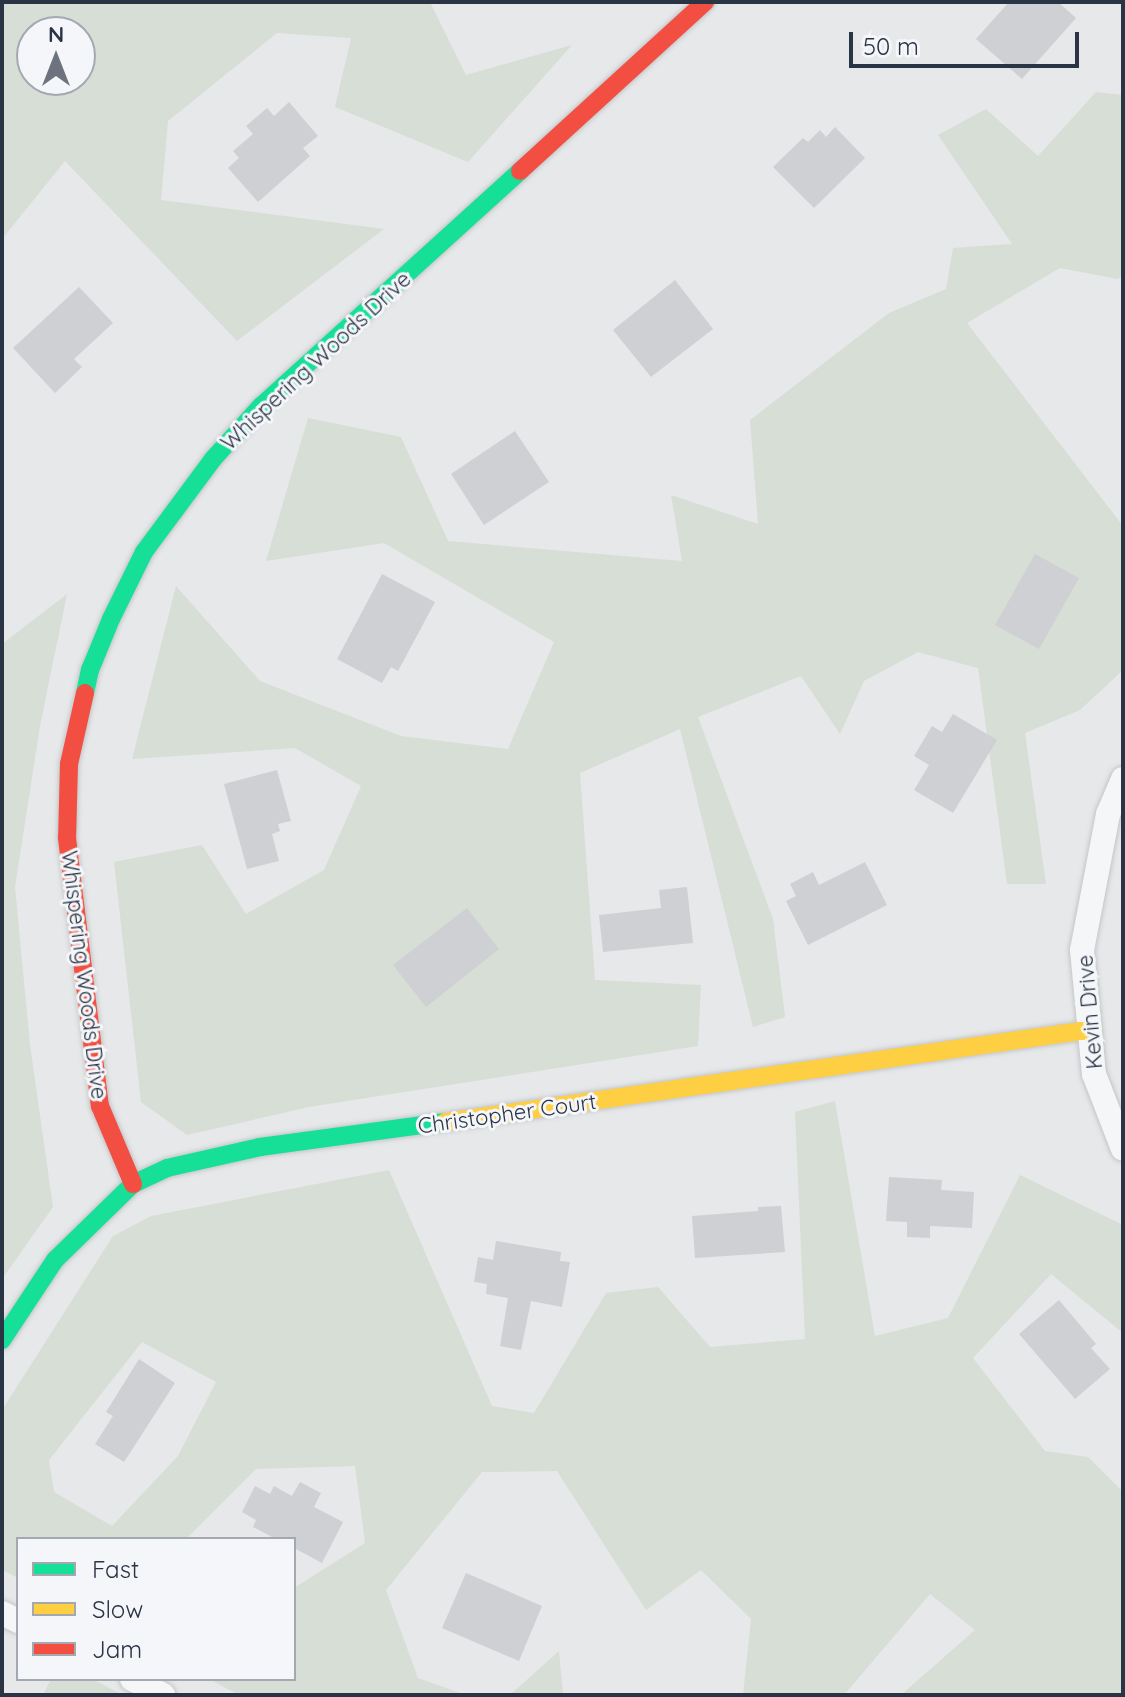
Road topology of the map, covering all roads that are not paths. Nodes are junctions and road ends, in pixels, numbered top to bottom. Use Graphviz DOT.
graph roads {
  1 [pos="705,2"];
  2 [pos="1123,779"];
  3 [pos="1088,1030"];
  4 [pos="1123,1149"];
  5 [pos="133,1184"];
  6 [pos="2,1340"];
  7 [pos="136,1681"];
  8 [pos="163,1695"];
  1 -- 5 [label="street, Whispering Woods Drive"];
  2 -- 3 [label="street, Kevin Drive"];
  3 -- 4 [label="street, Kevin Drive"];
  3 -- 5 [label="street, Christopher Court"];
  5 -- 6 [label="street, Christopher Court"];
  7 -- 8 [label="street"];
}
